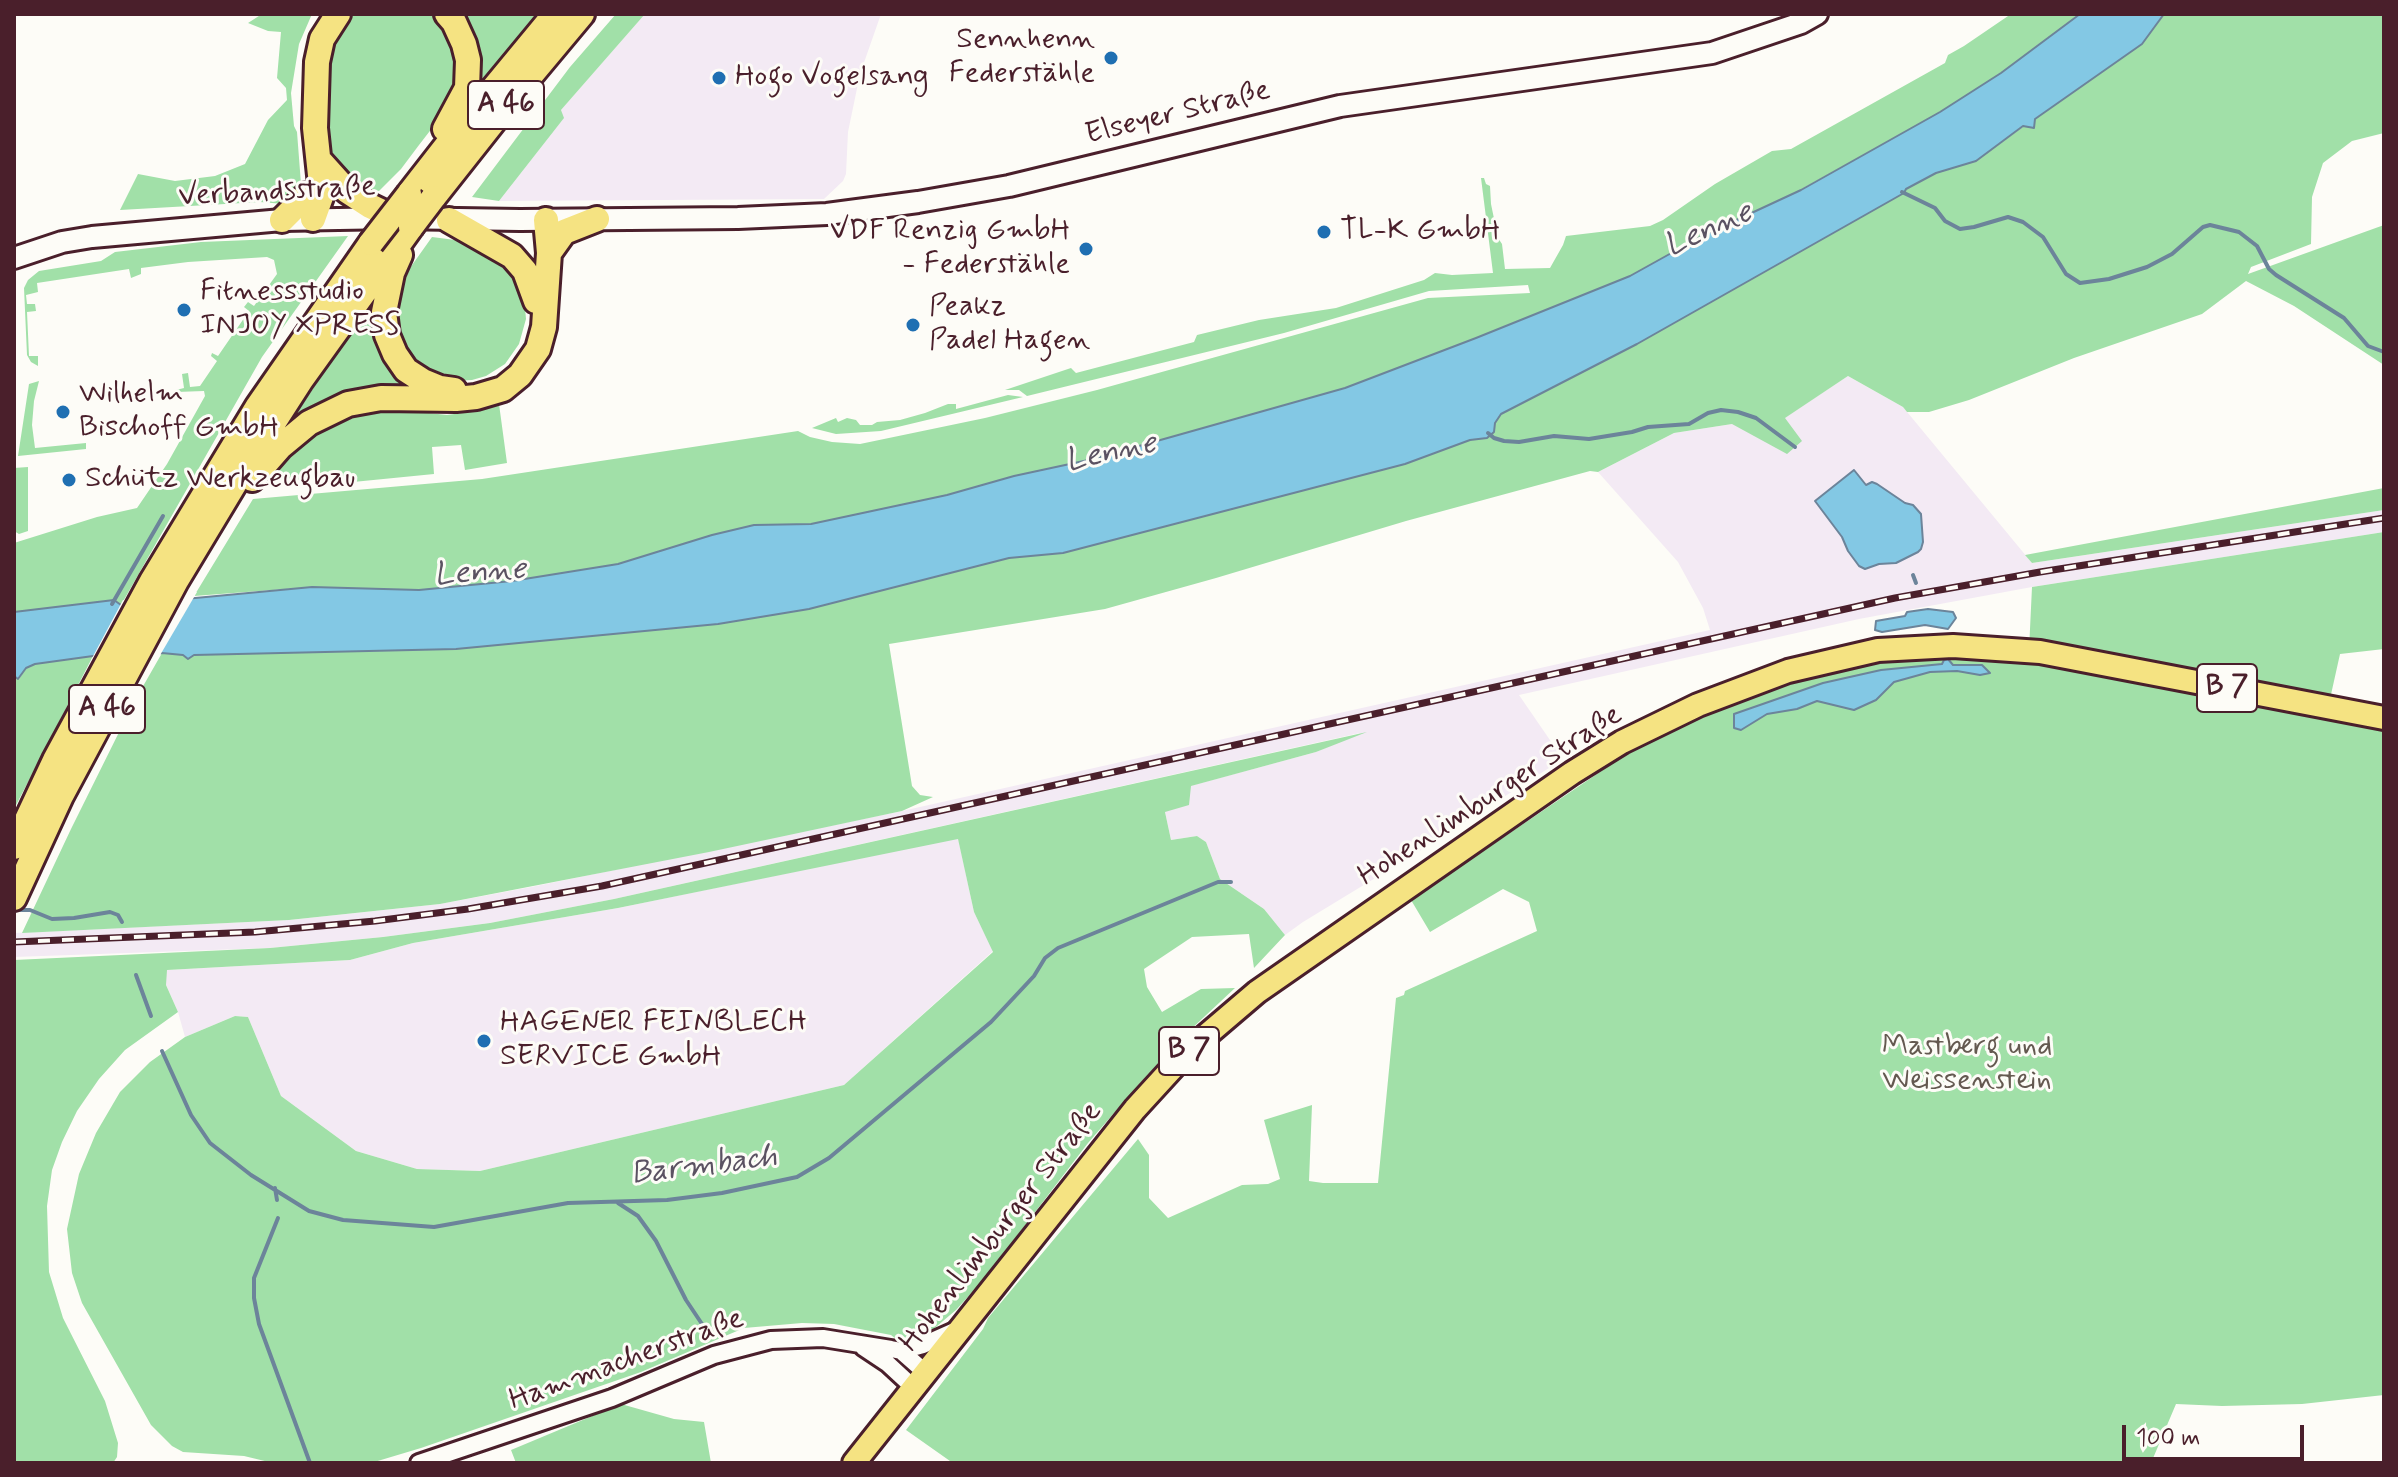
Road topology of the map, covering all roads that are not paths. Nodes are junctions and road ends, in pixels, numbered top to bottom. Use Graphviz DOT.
graph roads {
  1 [pos="323,14"];
  2 [pos="338,14"];
  3 [pos="447,14"];
  4 [pos="555,14"];
  5 [pos="582,14"];
  6 [pos="1817,14"];
  7 [pos="320,161"];
  8 [pos="409,194"];
  9 [pos="307,195"];
  10 [pos="313,219"];
  11 [pos="597,219"];
  12 [pos="282,220"];
  13 [pos="449,220"];
  14 [pos="546,220"];
  15 [pos="402,234"];
  16 [pos="549,253"];
  17 [pos="14,258"];
  18 [pos="536,301"];
  19 [pos="238,488"];
  20 [pos="2384,718"];
  21 [pos="14,847"];
  22 [pos="14,898"];
  23 [pos="961,1328"];
  24 [pos="858,1344"];
  25 [pos="901,1351"];
  26 [pos="920,1380"];
  27 [pos="419,1463"];
  28 [pos="854,1463"];
  1 -- 9 [label="highway"];
  2 -- 7 [label="highway"];
  3 -- 8 [label="highway"];
  4 -- 8 [label="highway, A 46"];
  5 -- 15 [label="highway, A 46, bridge"];
  6 -- 11 [label="main road, Elseyer Straße"];
  7 -- 10 [label="highway"];
  7 -- 15 [label="highway"];
  8 -- 21 [label="highway, A 46, bridge"];
  9 -- 10 [label="highway"];
  9 -- 12 [label="highway"];
  10 -- 12 [label="main road, Verbandsstraße"];
  10 -- 15 [label="main road, Verbandsstraße"];
  11 -- 14 [label="main road, Elseyer Straße"];
  11 -- 16 [label="highway"];
  12 -- 17 [label="main road, Verbandsstraße"];
  13 -- 14 [label="main road, Verbandsstraße"];
  13 -- 15 [label="main road, Verbandsstraße"];
  13 -- 18 [label="highway"];
  14 -- 16 [label="highway"];
  14 -- 18 [label="highway"];
  15 -- 18 [label="highway"];
  15 -- 19 [label="highway, A 46"];
  16 -- 19 [label="highway"];
  19 -- 22 [label="highway, A 46"];
  20 -- 23 [label="main road, Hohenlimburger Straße / B 7"];
  23 -- 25 [label="street, Hammacherstraße"];
  23 -- 26 [label="main road, Hohenlimburger Straße / B 7"];
  24 -- 25 [label="street, Hammacherstraße"];
  24 -- 26 [label="street, Hammacherstraße"];
  24 -- 27 [label="street, Hammacherstraße"];
  25 -- 26 [label="street"];
  26 -- 28 [label="main road, Hohenlimburger Straße / B 7"];
}
